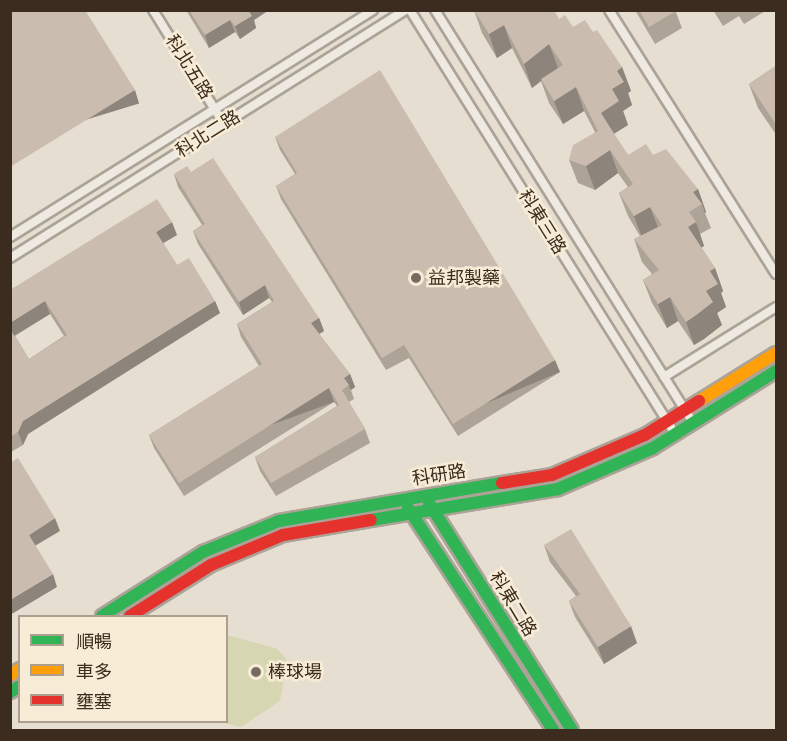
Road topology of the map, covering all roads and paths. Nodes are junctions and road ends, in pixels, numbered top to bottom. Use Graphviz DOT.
graph roads {
  1 [pos="153,10"];
  2 [pos="373,10"];
  3 [pos="405,10"];
  4 [pos="410,10"];
  5 [pos="435,10"];
  6 [pos="609,10"];
  7 [pos="215,109"];
  8 [pos="224,124"];
  9 [pos="10,237"];
  10 [pos="10,258"];
  11 [pos="777,274"];
  12 [pos="777,307"];
  13 [pos="777,353"];
  14 [pos="777,371"];
  15 [pos="664,377"];
  16 [pos="685,410"];
  17 [pos="667,421"];
  18 [pos="693,423"];
  19 [pos="675,434"];
  20 [pos="425,495"];
  21 [pos="402,499"];
  22 [pos="433,509"];
  23 [pos="411,513"];
  24 [pos="104,615"];
  25 [pos="132,615"];
  26 [pos="509,634"];
  27 [pos="494,644"];
  28 [pos="550,699"];
  29 [pos="536,708"];
  30 [pos="553,730"];
  31 [pos="572,730"];
  1 -- 7 [label="street, 科北五路"];
  2 -- 7 [label="street, 科北二路"];
  3 -- 8 [label="street, 科北二路"];
  4 -- 17 [label="street, 科東三路"];
  5 -- 15 [label="street, 科東三路"];
  6 -- 11 [label="street"];
  7 -- 8 [label="street, 科北五路"];
  7 -- 9 [label="street, 科北二路"];
  8 -- 10 [label="street, 科北二路"];
  12 -- 15 [label="street"];
  13 -- 16 [label="street, 科研路"];
  14 -- 18 [label="street, 科研路"];
  15 -- 16 [label="street, 科東三路"];
  16 -- 17 [label="street, 科研路"];
  16 -- 18 [label="street, 科東三路"];
  17 -- 19 [label="street, 科東三路"];
  17 -- 20 [label="street, 科研路"];
  18 -- 19 [label="street, 科研路"];
  19 -- 22 [label="street, 科研路"];
  20 -- 21 [label="street, 科研路"];
  20 -- 22 [label="street, 科東二路"];
  21 -- 23 [label="street, 科東二路"];
  21 -- 24 [label="street, 科研路"];
  22 -- 23 [label="street, 科研路"];
  22 -- 26 [label="street, 科東二路"];
  23 -- 25 [label="street, 科研路"];
  23 -- 27 [label="street, 科東二路"];
  26 -- 27 [label="street"];
  26 -- 28 [label="street, 科東二路"];
  27 -- 29 [label="street, 科東二路"];
  28 -- 29 [label="street"];
  28 -- 31 [label="street, 科東二路"];
  29 -- 30 [label="street, 科東二路"];
}
